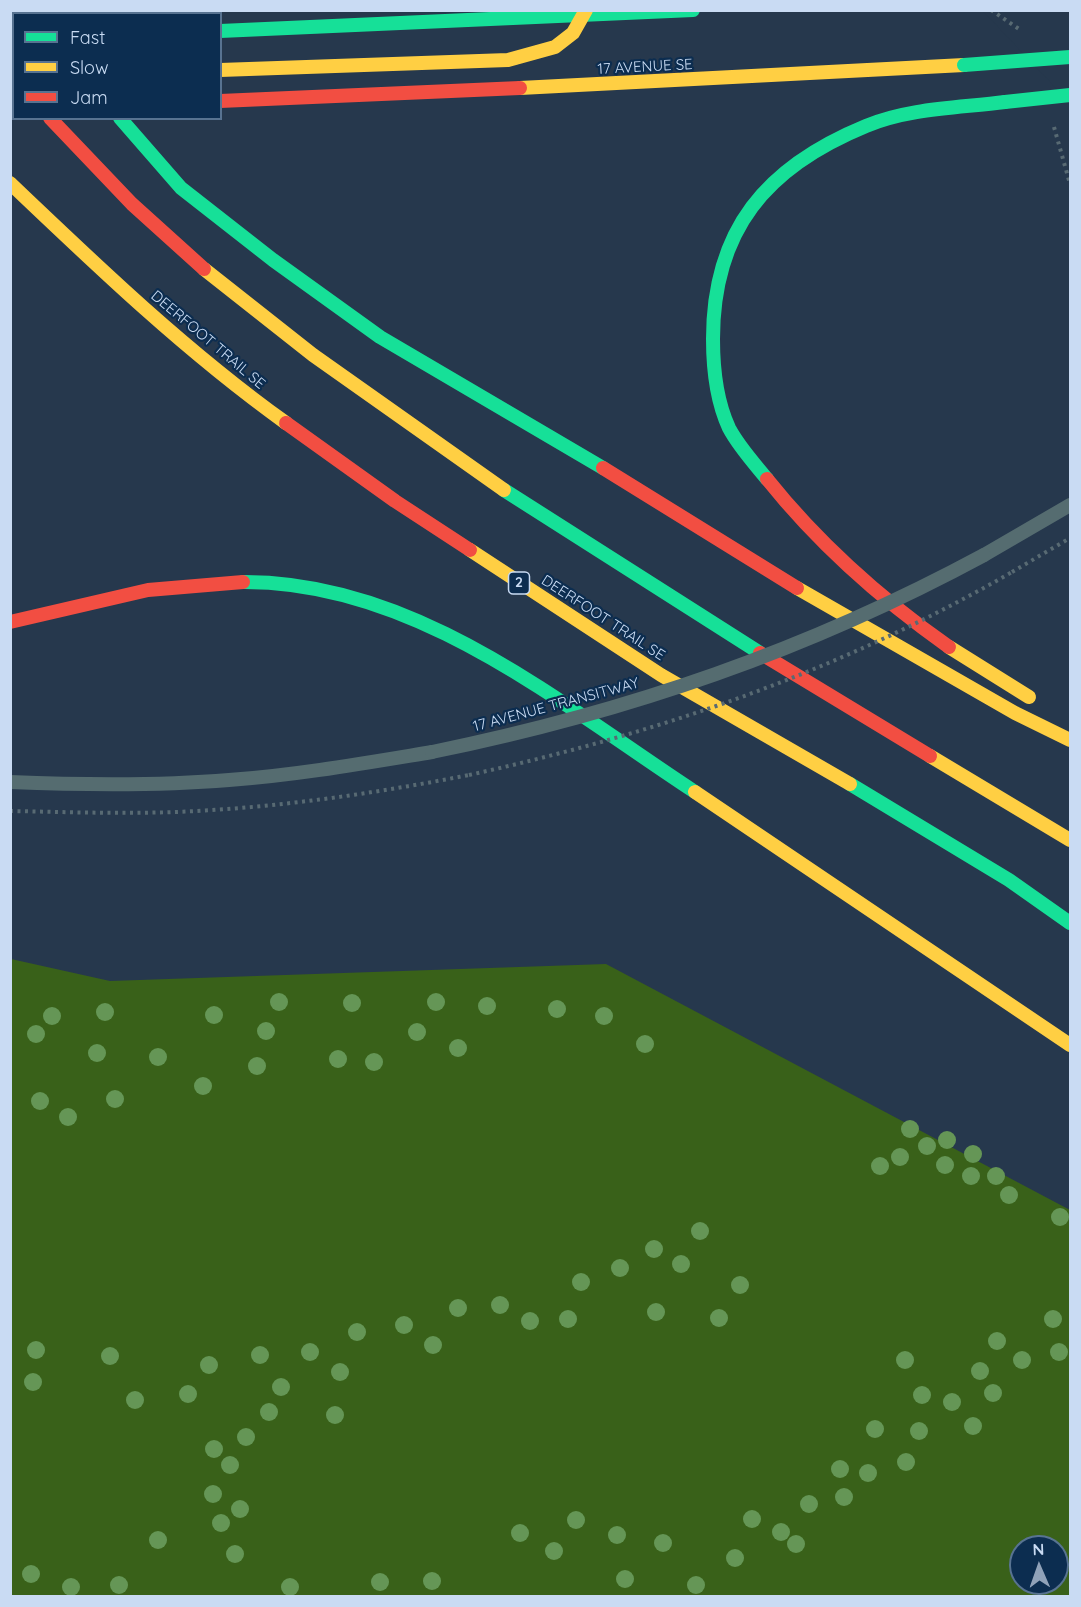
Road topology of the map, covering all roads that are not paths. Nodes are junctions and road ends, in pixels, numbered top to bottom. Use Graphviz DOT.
graph roads {
  1 [pos="693,10"];
  2 [pos="584,14"];
  3 [pos="222,31"];
  4 [pos="1071,57"];
  5 [pos="222,70"];
  6 [pos="1071,95"];
  7 [pos="222,101"];
  8 [pos="52,120"];
  9 [pos="122,120"];
  10 [pos="10,183"];
  11 [pos="1071,505"];
  12 [pos="10,622"];
  13 [pos="1045,708"];
  14 [pos="1071,740"];
  15 [pos="10,782"];
  16 [pos="1071,840"];
  17 [pos="1071,923"];
  18 [pos="1071,1045"];
  1 -- 2 [label="main road"];
  2 -- 3 [label="main road"];
  2 -- 5 [label="main road"];
  4 -- 7 [label="main road, 17 AVENUE SE, bridge"];
  6 -- 13 [label="main road, bridge"];
  8 -- 16 [label="main road"];
  9 -- 14 [label="main road"];
  10 -- 17 [label="main road, DEERFOOT TRAIL SE / 2"];
  11 -- 15 [label="lane, 17 AVENUE TRANSITWAY, bridge"];
  12 -- 18 [label="main road"];
}
